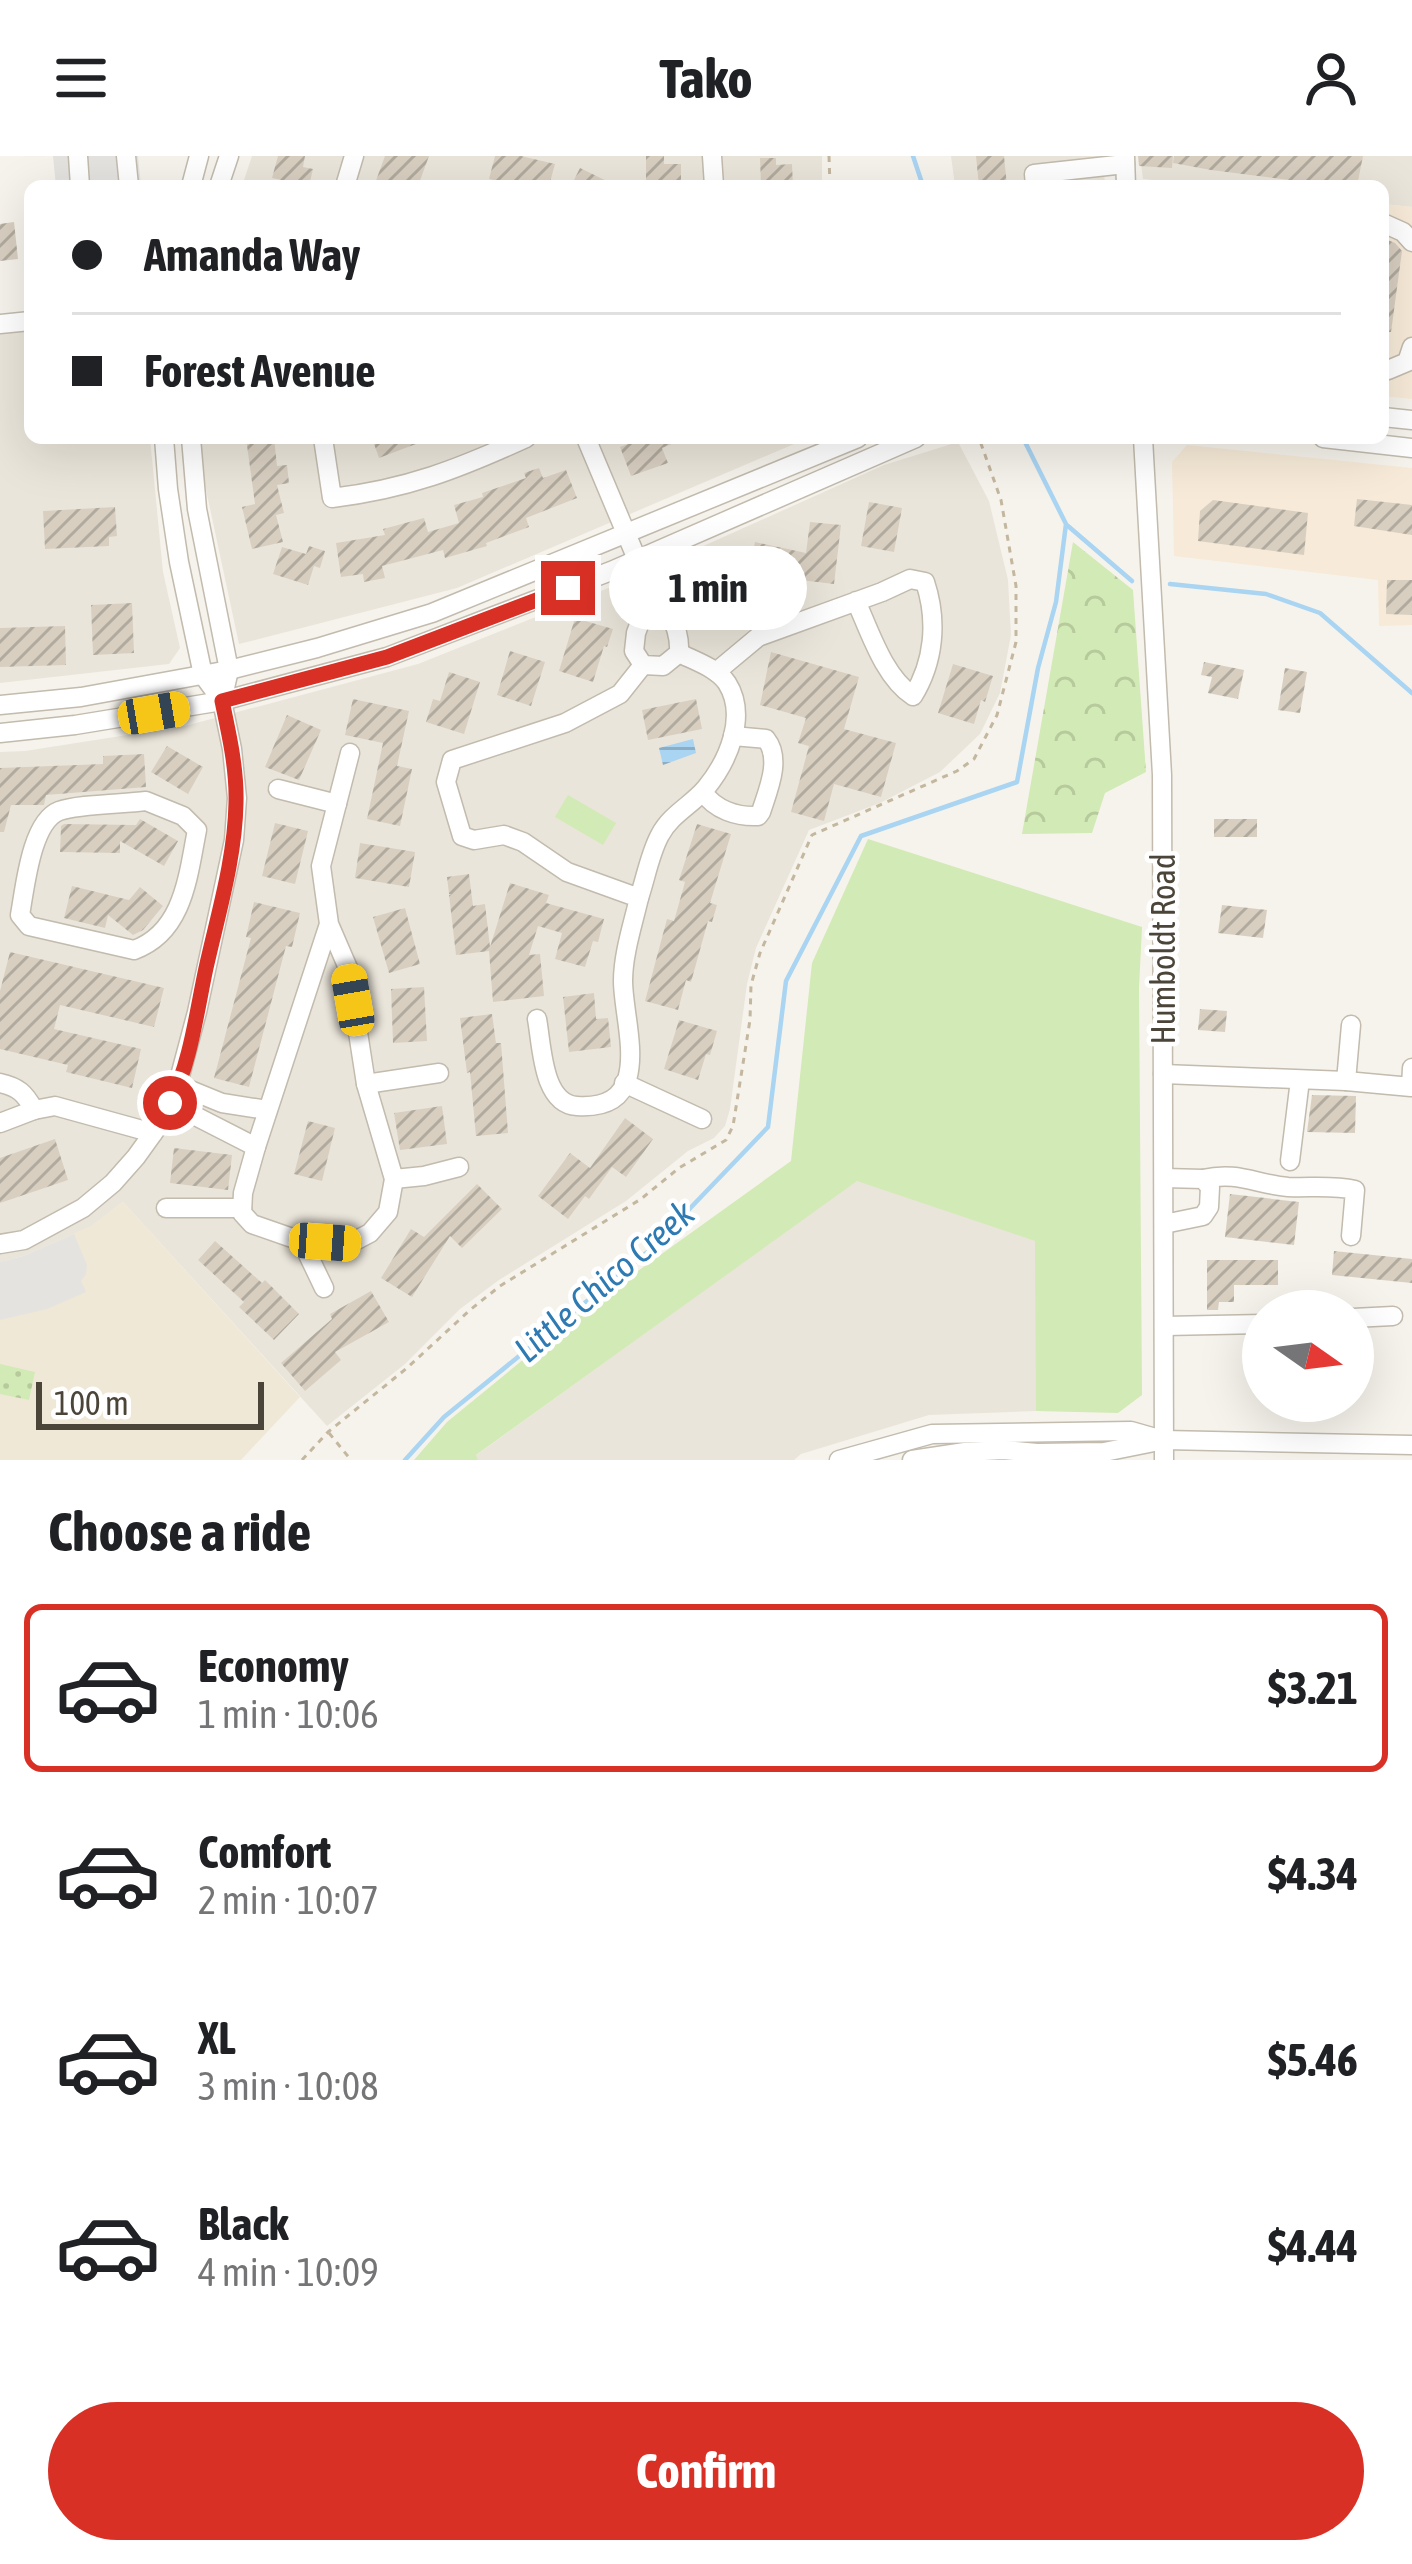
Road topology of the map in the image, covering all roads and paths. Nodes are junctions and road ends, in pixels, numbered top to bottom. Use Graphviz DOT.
graph roads {
  1 [pos="1125,160"];
  2 [pos="1034,180"];
  3 [pos="1412,347"];
  4 [pos="1389,370"];
  5 [pos="165,444"];
  6 [pos="191,444"];
  7 [pos="324,444"];
  8 [pos="512,444"];
  9 [pos="589,444"];
  10 [pos="844,444"];
  11 [pos="903,444"];
  12 [pos="981,444"];
  13 [pos="1143,444"];
  14 [pos="1376,444"];
  15 [pos="1412,448"];
  16 [pos="627,534"];
  17 [pos="642,568"];
  18 [pos="856,601"];
  19 [pos="680,653"];
  20 [pos="643,665"];
  21 [pos="229,670"];
  22 [pos="716,672"];
  23 [pos="203,675"];
  24 [pos="222,701"];
  25 [pos="0,705"];
  26 [pos="0,733"];
  27 [pos="733,736"];
  28 [pos="350,753"];
  29 [pos="278,789"];
  30 [pos="703,792"];
  31 [pos="337,805"];
  32 [pos="186,882"];
  33 [pos="223,892"];
  34 [pos="639,898"];
  35 [pos="180,905"];
  36 [pos="218,913"];
  37 [pos="329,925"];
  38 [pos="537,1019"];
  39 [pos="1351,1025"];
  40 [pos="1412,1068"];
  41 [pos="439,1073"];
  42 [pos="1163,1074"];
  43 [pos="1300,1080"];
  44 [pos="1346,1081"];
  45 [pos="0,1083"];
  46 [pos="624,1083"];
  47 [pos="365,1084"];
  48 [pos="174,1094"];
  49 [pos="34,1109"];
  50 [pos="267,1110"];
  51 [pos="702,1119"];
  52 [pos="0,1123"];
  53 [pos="153,1133"];
  54 [pos="256,1147"];
  55 [pos="1290,1161"];
  56 [pos="459,1167"];
  57 [pos="1164,1178"];
  58 [pos="394,1179"];
  59 [pos="1203,1179"];
  60 [pos="166,1208"];
  61 [pos="242,1208"];
  62 [pos="1164,1224"];
  63 [pos="1352,1236"];
  64 [pos="301,1240"];
  65 [pos="0,1244"];
  66 [pos="324,1288"];
  67 [pos="1393,1316"];
  68 [pos="1374,1317"];
  69 [pos="1242,1324"];
  70 [pos="1165,1326"];
  71 [pos="328,1432"];
  72 [pos="1412,1445"];
  73 [pos="1164,1450"];
  74 [pos="302,1460"];
  75 [pos="352,1460"];
  76 [pos="839,1460"];
  77 [pos="912,1460"];
  1 -- 2 [label="street"];
  3 -- 4 [label="street"];
  5 -- 23 [label="street"];
  6 -- 21 [label="street"];
  7 -- 8 [label="street"];
  9 -- 16 [label="street"];
  10 -- 16 [label="street"];
  11 -- 17 [label="street"];
  12 -- 71 [label="path"];
  13 -- 42 [label="street, Humboldt Road"];
  14 -- 15 [label="street"];
  16 -- 17 [label="street"];
  16 -- 21 [label="street"];
  17 -- 19 [label="street"];
  17 -- 20 [label="street"];
  17 -- 24 [label="street"];
  18 -- 18 [label="street"];
  18 -- 22 [label="street"];
  19 -- 20 [label="street"];
  19 -- 22 [label="street"];
  20 -- 34 [label="street"];
  21 -- 23 [label="street"];
  21 -- 24 [label="street"];
  22 -- 27 [label="street"];
  23 -- 24 [label="street"];
  23 -- 25 [label="street"];
  24 -- 26 [label="street"];
  24 -- 33 [label="street"];
  27 -- 30 [label="street"];
  27 -- 30 [label="street"];
  28 -- 31 [label="street"];
  29 -- 31 [label="street"];
  30 -- 34 [label="street"];
  31 -- 37 [label="street"];
  32 -- 33 [label="street"];
  32 -- 35 [label="street"];
  32 -- 35 [label="street"];
  33 -- 36 [label="street"];
  34 -- 46 [label="street"];
  35 -- 36 [label="street"];
  36 -- 48 [label="street"];
  37 -- 47 [label="street"];
  37 -- 50 [label="street"];
  38 -- 46 [label="street"];
  39 -- 44 [label="street"];
  40 -- 44 [label="street"];
  41 -- 47 [label="street"];
  42 -- 43 [label="street"];
  42 -- 57 [label="street, Humboldt Road"];
  43 -- 44 [label="street"];
  43 -- 55 [label="street"];
  45 -- 49 [label="street"];
  46 -- 51 [label="street"];
  47 -- 58 [label="street"];
  48 -- 50 [label="street"];
  48 -- 53 [label="street"];
  48 -- 54 [label="street"];
  49 -- 52 [label="street"];
  49 -- 53 [label="street"];
  50 -- 54 [label="street"];
  53 -- 65 [label="street"];
  54 -- 61 [label="street"];
  56 -- 58 [label="street"];
  57 -- 59 [label="street"];
  57 -- 62 [label="street, Humboldt Road"];
  58 -- 64 [label="street"];
  59 -- 62 [label="street"];
  59 -- 63 [label="street"];
  60 -- 61 [label="street"];
  61 -- 64 [label="street"];
  62 -- 70 [label="street, Humboldt Road"];
  64 -- 66 [label="street"];
  67 -- 68 [label="street"];
  69 -- 70 [label="street"];
  70 -- 73 [label="street, Humboldt Road"];
  71 -- 74 [label="path"];
  71 -- 75 [label="path"];
  72 -- 73 [label="street"];
  73 -- 76 [label="street"];
  73 -- 77 [label="street"];
}
